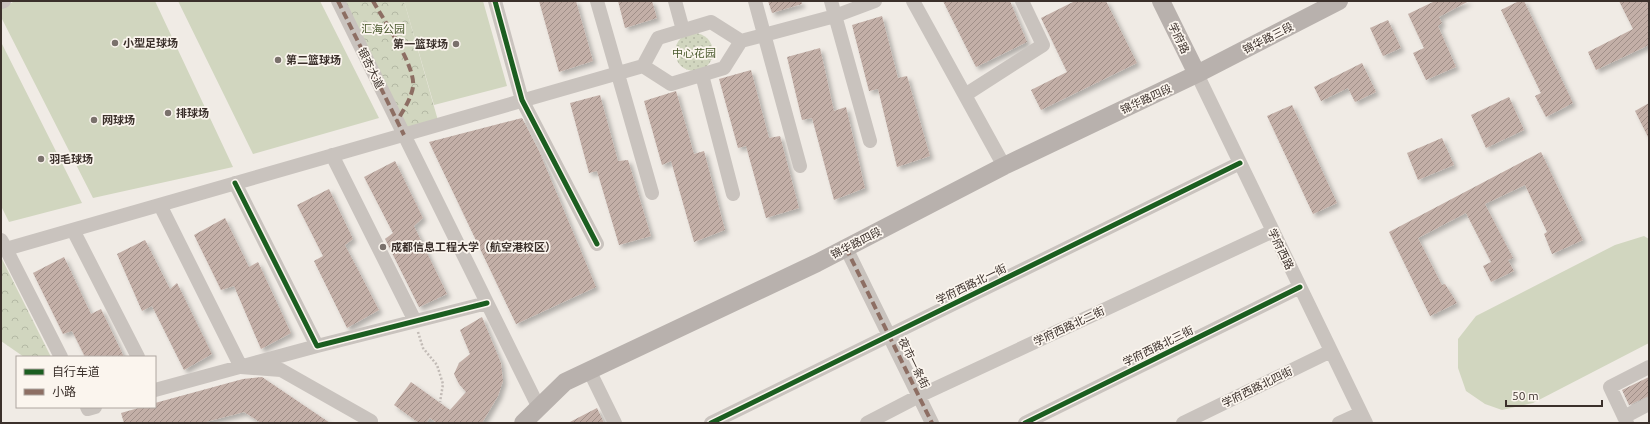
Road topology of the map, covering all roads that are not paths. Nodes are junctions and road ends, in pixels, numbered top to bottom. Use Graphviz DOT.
graph roads {
  1 [pos="338,1"];
  2 [pos="495,1"];
  3 [pos="597,1"];
  4 [pos="675,1"];
  5 [pos="755,1"];
  6 [pos="831,1"];
  7 [pos="876,1"];
  8 [pos="913,1"];
  9 [pos="1022,1"];
  10 [pos="1161,1"];
  11 [pos="1339,1"];
  12 [pos="835,16"];
  13 [pos="683,30"];
  14 [pos="764,35"];
  15 [pos="740,41"];
  16 [pos="643,66"];
  17 [pos="616,74"];
  18 [pos="1198,74"];
  19 [pos="702,75"];
  20 [pos="965,95"];
  21 [pos="522,100"];
  22 [pos="404,135"];
  23 [pos="870,141"];
  24 [pos="332,155"];
  25 [pos="1240,162"];
  26 [pos="800,166"];
  27 [pos="1004,166"];
  28 [pos="235,183"];
  29 [pos="652,193"];
  30 [pos="733,194"];
  31 [pos="160,205"];
  32 [pos="73,230"];
  33 [pos="1273,231"];
  34 [pos="597,244"];
  35 [pos="3,245"];
  36 [pos="846,248"];
  37 [pos="1300,287"];
  38 [pos="487,303"];
  39 [pos="414,321"];
  40 [pos="890,336"];
  41 [pos="317,346"];
  42 [pos="1331,351"];
  43 [pos="60,356"];
  44 [pos="137,356"];
  45 [pos="241,367"];
  46 [pos="1649,367"];
  47 [pos="589,370"];
  48 [pos="156,390"];
  49 [pos="919,396"];
  50 [pos="1649,404"];
  51 [pos="538,408"];
  52 [pos="1363,418"];
  53 [pos="1626,420"];
  54 [pos="370,423"];
  55 [pos="523,423"];
  56 [pos="615,423"];
  57 [pos="711,423"];
  58 [pos="866,423"];
  59 [pos="932,423"];
  60 [pos="1026,423"];
  61 [pos="1183,423"];
  62 [pos="1339,423"];
  1 -- 22 [label="street, 银杏大道"];
  2 -- 21 [label="street"];
  3 -- 17 [label="street"];
  4 -- 13 [label="street"];
  5 -- 14 [label="street"];
  6 -- 12 [label="street"];
  7 -- 12 [label="street"];
  8 -- 20 [label="street"];
  9 -- 20 [label="street"];
  10 -- 18 [label="main road, 学府路"];
  11 -- 18 [label="main road, 锦华路三段"];
  12 -- 14 [label="street"];
  12 -- 23 [label="street"];
  13 -- 15 [label="street"];
  13 -- 16 [label="street"];
  14 -- 15 [label="street"];
  14 -- 26 [label="street"];
  15 -- 19 [label="street"];
  16 -- 17 [label="street"];
  16 -- 19 [label="street"];
  17 -- 21 [label="street"];
  17 -- 29 [label="street"];
  18 -- 25 [label="street, 学府西路"];
  18 -- 27 [label="main road, 锦华路四段"];
  19 -- 30 [label="street"];
  20 -- 27 [label="street"];
  21 -- 22 [label="street"];
  21 -- 34 [label="street"];
  22 -- 24 [label="street"];
  22 -- 38 [label="street, 银杏大道"];
  24 -- 28 [label="street"];
  24 -- 39 [label="street"];
  25 -- 33 [label="street, 学府西路"];
  25 -- 40 [label="street, 学府西路北一街"];
  27 -- 36 [label="main road, 锦华路四段"];
  28 -- 31 [label="street"];
  28 -- 41 [label="street"];
  31 -- 32 [label="street"];
  31 -- 45 [label="street"];
  32 -- 35 [label="street"];
  32 -- 44 [label="street"];
  33 -- 37 [label="street, 学府西路"];
  33 -- 49 [label="street, 学府西路北二街"];
  35 -- 43 [label="street"];
  36 -- 40 [label="street, 夜市一条街"];
  36 -- 47 [label="main road, 锦华路四段"];
  37 -- 42 [label="street, 学府西路"];
  37 -- 60 [label="street, 学府西路北三街"];
  38 -- 39 [label="street"];
  38 -- 51 [label="street, 银杏大道"];
  39 -- 41 [label="street"];
  40 -- 49 [label="street, 夜市一条街"];
  40 -- 57 [label="street, 学府西路北一街"];
  41 -- 45 [label="street"];
  42 -- 52 [label="street, 学府西路"];
  42 -- 61 [label="street, 学府西路北四街"];
  45 -- 48 [label="street"];
  45 -- 54 [label="street"];
  46 -- 53 [label="street"];
  47 -- 51 [label="main road, 锦华路四段"];
  47 -- 56 [label="street"];
  49 -- 58 [label="street, 学府西路北二街"];
  49 -- 59 [label="street, 夜市一条街"];
  50 -- 53 [label="street"];
  51 -- 55 [label="main road, 锦华路四段"];
  52 -- 62 [label="street"];
}
